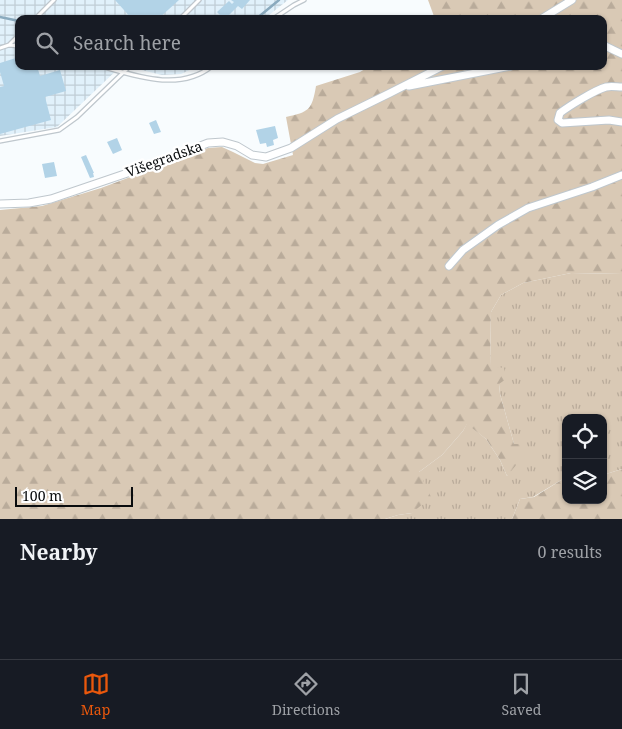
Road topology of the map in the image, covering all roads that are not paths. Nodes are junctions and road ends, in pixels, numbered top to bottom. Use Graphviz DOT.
graph roads {
  1 [pos="54,0"];
  2 [pos="200,0"];
  3 [pos="304,0"];
  4 [pos="572,0"];
  5 [pos="39,15"];
  6 [pos="184,15"];
  7 [pos="279,15"];
  8 [pos="548,15"];
  9 [pos="15,39"];
  10 [pos="9,45"];
  11 [pos="15,46"];
  12 [pos="607,47"];
  13 [pos="0,48"];
  14 [pos="622,54"];
  15 [pos="114,70"];
  16 [pos="126,70"];
  17 [pos="205,70"];
  18 [pos="435,70"];
  19 [pos="491,70"];
  20 [pos="123,73"];
  21 [pos="402,87"];
  22 [pos="622,87"];
  23 [pos="622,122"];
  24 [pos="0,141"];
  25 [pos="622,176"];
  26 [pos="0,204"];
  27 [pos="449,266"];
  1 -- 5 [label="lane"];
  2 -- 6 [label="lane"];
  3 -- 7 [label="lane"];
  4 -- 8 [label="street"];
  9 -- 10 [label="lane"];
  10 -- 11 [label="lane"];
  10 -- 13 [label="lane"];
  12 -- 14 [label="street"];
  15 -- 20 [label="lane"];
  16 -- 20 [label="lane"];
  17 -- 20 [label="lane"];
  18 -- 21 [label="street"];
  19 -- 21 [label="street"];
  20 -- 24 [label="lane"];
  21 -- 26 [label="street, Višegradska"];
  22 -- 23 [label="street"];
  25 -- 27 [label="street"];
}
